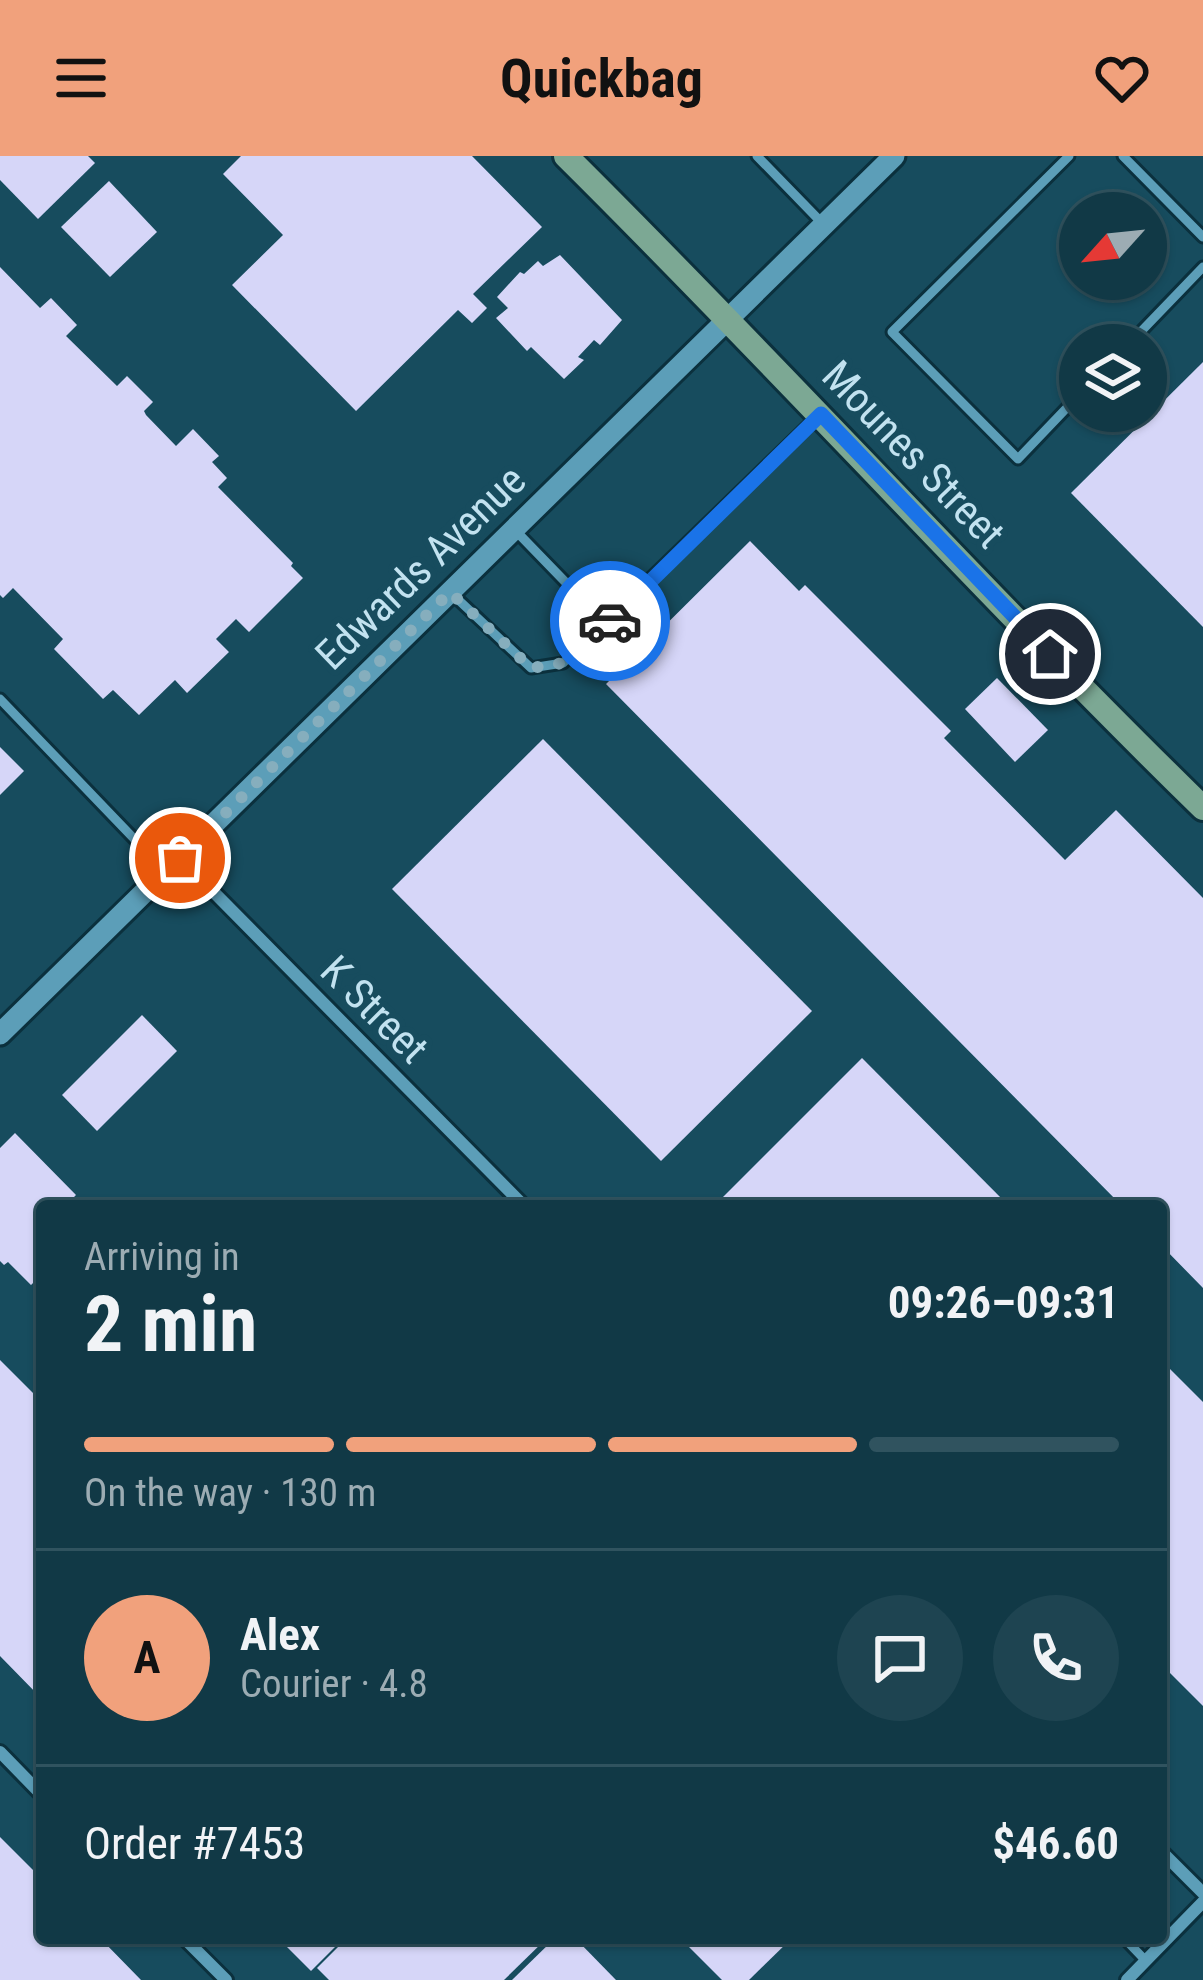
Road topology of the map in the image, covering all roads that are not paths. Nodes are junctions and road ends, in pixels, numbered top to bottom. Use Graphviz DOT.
graph roads {
  1 [pos="566,156"];
  2 [pos="757,156"];
  3 [pos="894,156"];
  4 [pos="1069,156"];
  5 [pos="1123,156"];
  6 [pos="824,225"];
  7 [pos="1203,237"];
  8 [pos="1203,267"];
  9 [pos="730,318"];
  10 [pos="1148,324"];
  11 [pos="821,414"];
  12 [pos="1059,416"];
  13 [pos="514,530"];
  14 [pos="450,592"];
  15 [pos="606,624"];
  16 [pos="0,699"];
  17 [pos="1203,808"];
  18 [pos="173,865"];
  19 [pos="0,1034"];
  20 [pos="518,1200"];
  21 [pos="0,1752"];
  22 [pos="36,1789"];
  23 [pos="1167,1858"];
  24 [pos="1203,1898"];
  25 [pos="1167,1938"];
  26 [pos="190,1944"];
  27 [pos="1130,1944"];
  28 [pos="1161,1944"];
  29 [pos="1146,1961"];
  30 [pos="226,1980"];
  31 [pos="1127,1980"];
  1 -- 9 [label="main road, Mounes Street"];
  2 -- 6 [label="lane"];
  3 -- 6 [label="street, Edwards Avenue"];
  4 -- 12 [label="lane"];
  5 -- 7 [label="lane"];
  6 -- 9 [label="street, Edwards Avenue"];
  8 -- 10 [label="lane"];
  9 -- 11 [label="main road, Mounes Street"];
  9 -- 13 [label="street, Edwards Avenue"];
  11 -- 15 [label="lane"];
  11 -- 17 [label="main road, Mounes Street"];
  13 -- 14 [label="street, Edwards Avenue"];
  13 -- 15 [label="lane"];
  14 -- 15 [label="lane"];
  14 -- 18 [label="street, Edwards Avenue"];
  16 -- 18 [label="lane"];
  18 -- 19 [label="street, Edwards Avenue"];
  18 -- 20 [label="street, K Street"];
  21 -- 22 [label="street"];
  23 -- 24 [label="street"];
  24 -- 25 [label="street"];
  26 -- 30 [label="street"];
  27 -- 29 [label="lane"];
  28 -- 29 [label="street"];
  29 -- 31 [label="street"];
}
